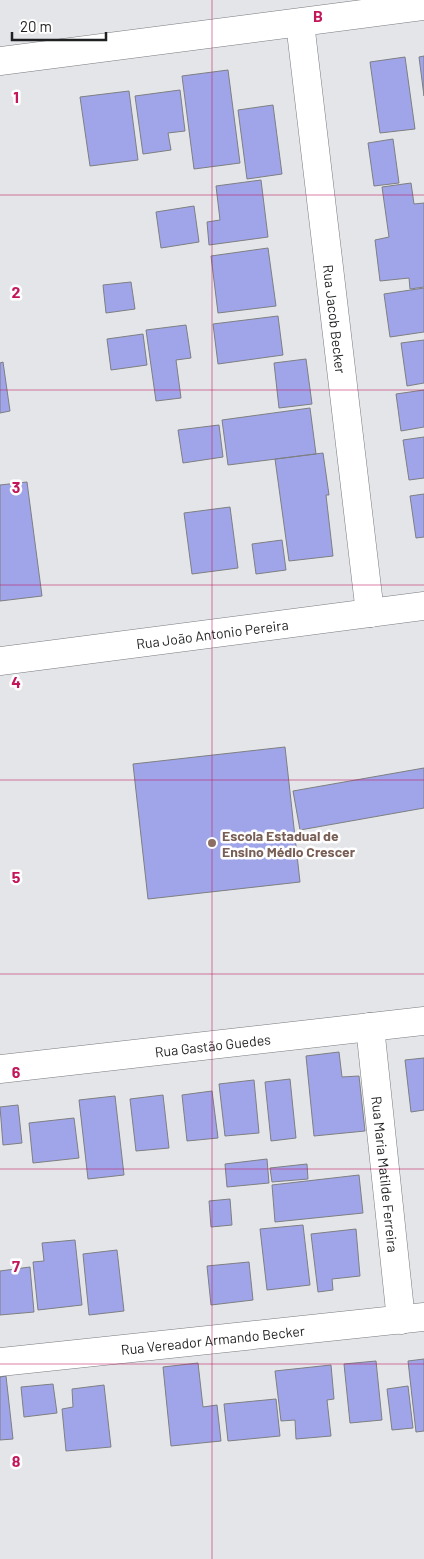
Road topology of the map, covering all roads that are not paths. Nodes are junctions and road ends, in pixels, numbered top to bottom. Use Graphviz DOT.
graph roads {
  1 [pos="424,6"];
  2 [pos="300,23"];
  3 [pos="0,61"];
  4 [pos="424,606"];
  5 [pos="370,614"];
  6 [pos="0,661"];
  7 [pos="424,1021"];
  8 [pos="370,1027"];
  9 [pos="0,1069"];
  10 [pos="412,1319"];
  11 [pos="0,1362"];
  1 -- 2 [label="street"];
  2 -- 3 [label="street"];
  2 -- 5 [label="street, Rua Jacob Becker"];
  4 -- 5 [label="street, Rua João Antonio Pereira"];
  5 -- 6 [label="street, Rua João Antonio Pereira"];
  7 -- 8 [label="street, Rua Gastão Guedes"];
  8 -- 9 [label="street, Rua Gastão Guedes"];
  8 -- 10 [label="street, Rua Maria Matilde Ferreira"];
  10 -- 11 [label="street, Rua Vereador Armando Becker"];
}
